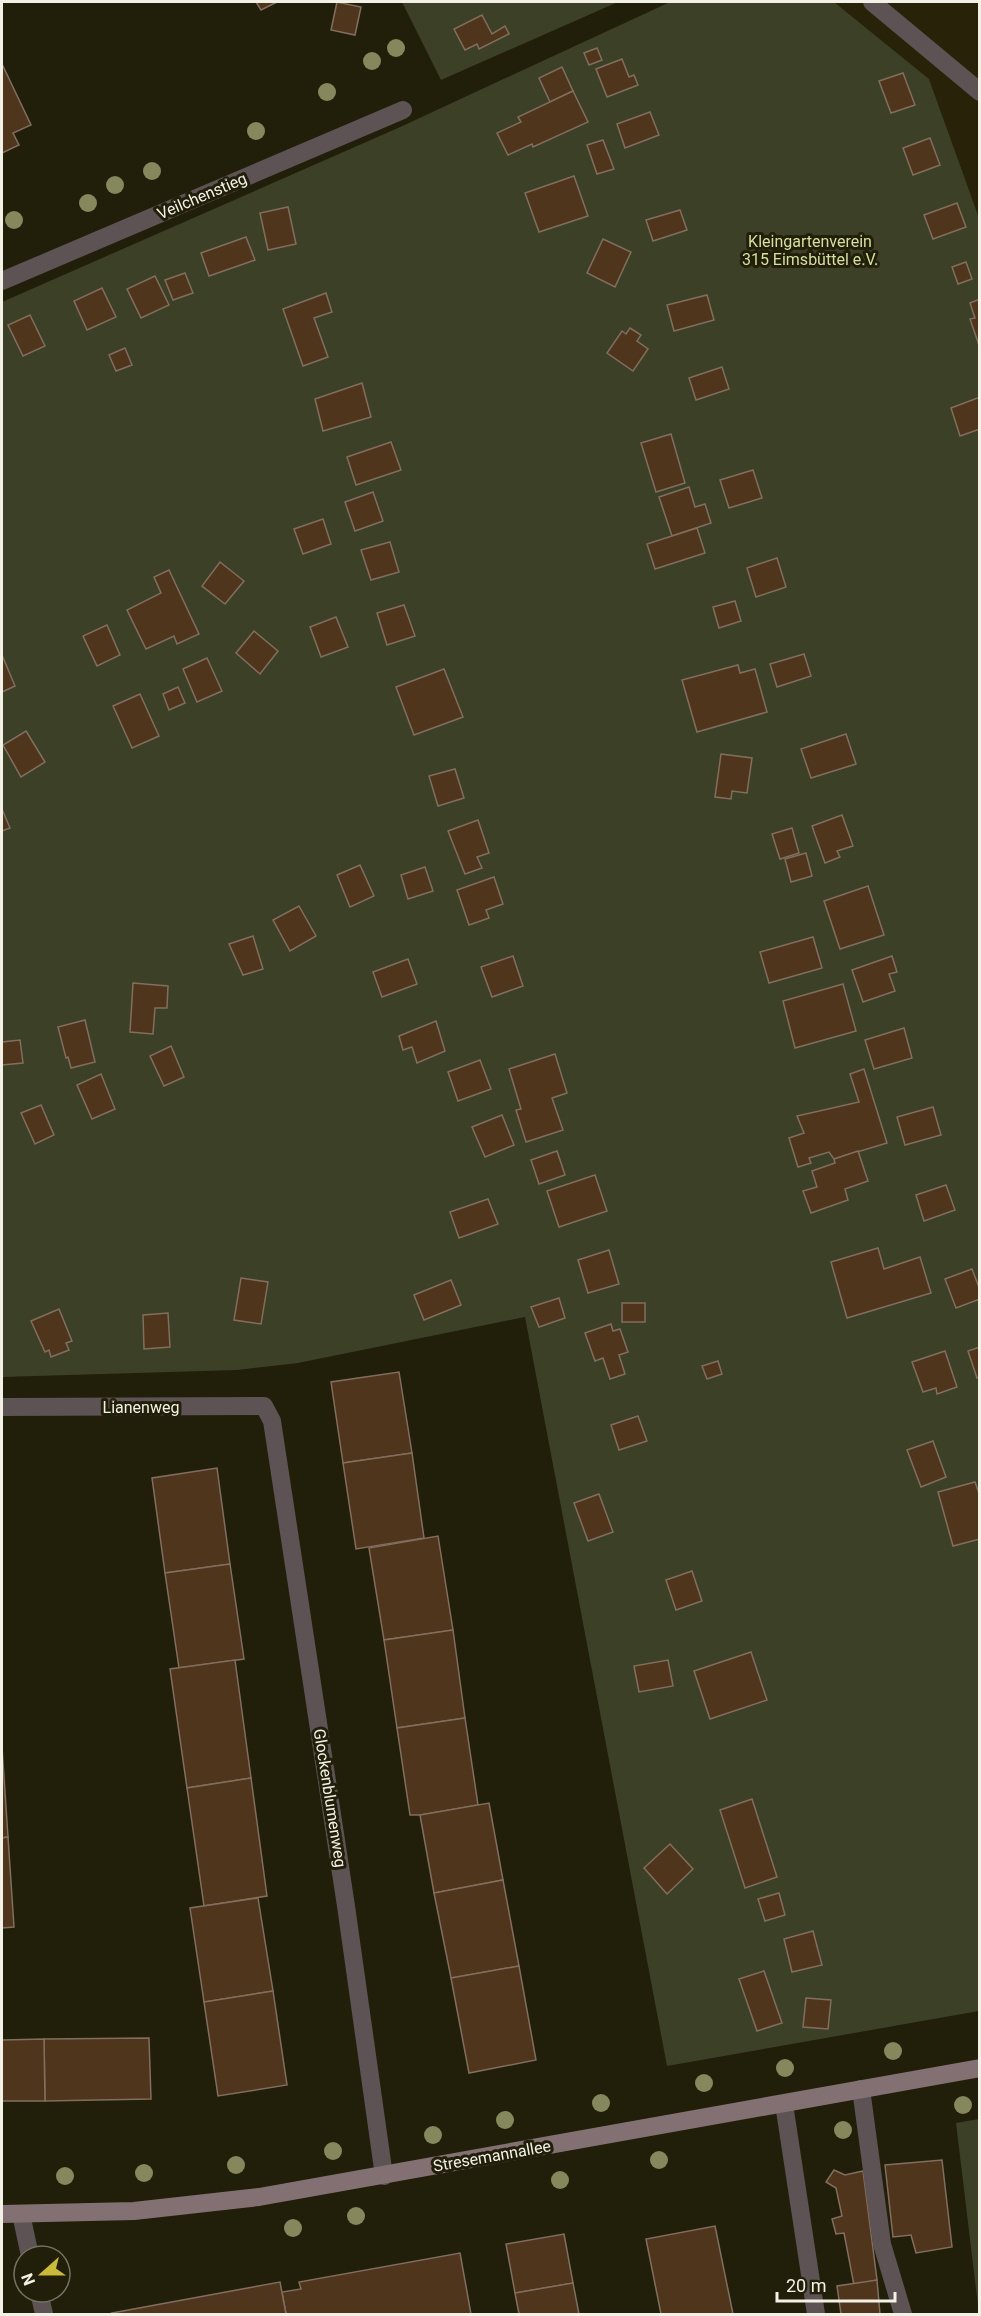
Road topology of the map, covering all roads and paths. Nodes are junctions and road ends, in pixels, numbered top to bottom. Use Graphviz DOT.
graph roads {
  1 [pos="872,2"];
  2 [pos="980,92"];
  3 [pos="403,110"];
  4 [pos="2,281"];
  5 [pos="2,1407"];
  6 [pos="273,1421"];
  7 [pos="980,2068"];
  8 [pos="861,2089"];
  9 [pos="784,2104"];
  10 [pos="384,2176"];
  11 [pos="2,2214"];
  12 [pos="21,2214"];
  13 [pos="27,2244"];
  14 [pos="816,2314"];
  15 [pos="903,2314"];
  1 -- 2 [label="street"];
  3 -- 4 [label="street, Veilchenstieg"];
  5 -- 6 [label="street, Lianenweg"];
  6 -- 10 [label="street, Glockenblumenweg"];
  7 -- 8 [label="street, Stresemannallee"];
  8 -- 9 [label="street, Stresemannallee"];
  8 -- 15 [label="street"];
  9 -- 10 [label="street, Stresemannallee"];
  9 -- 14 [label="street"];
  10 -- 12 [label="street, Stresemannallee"];
  11 -- 12 [label="street, Stresemannallee"];
  12 -- 13 [label="street"];
}
